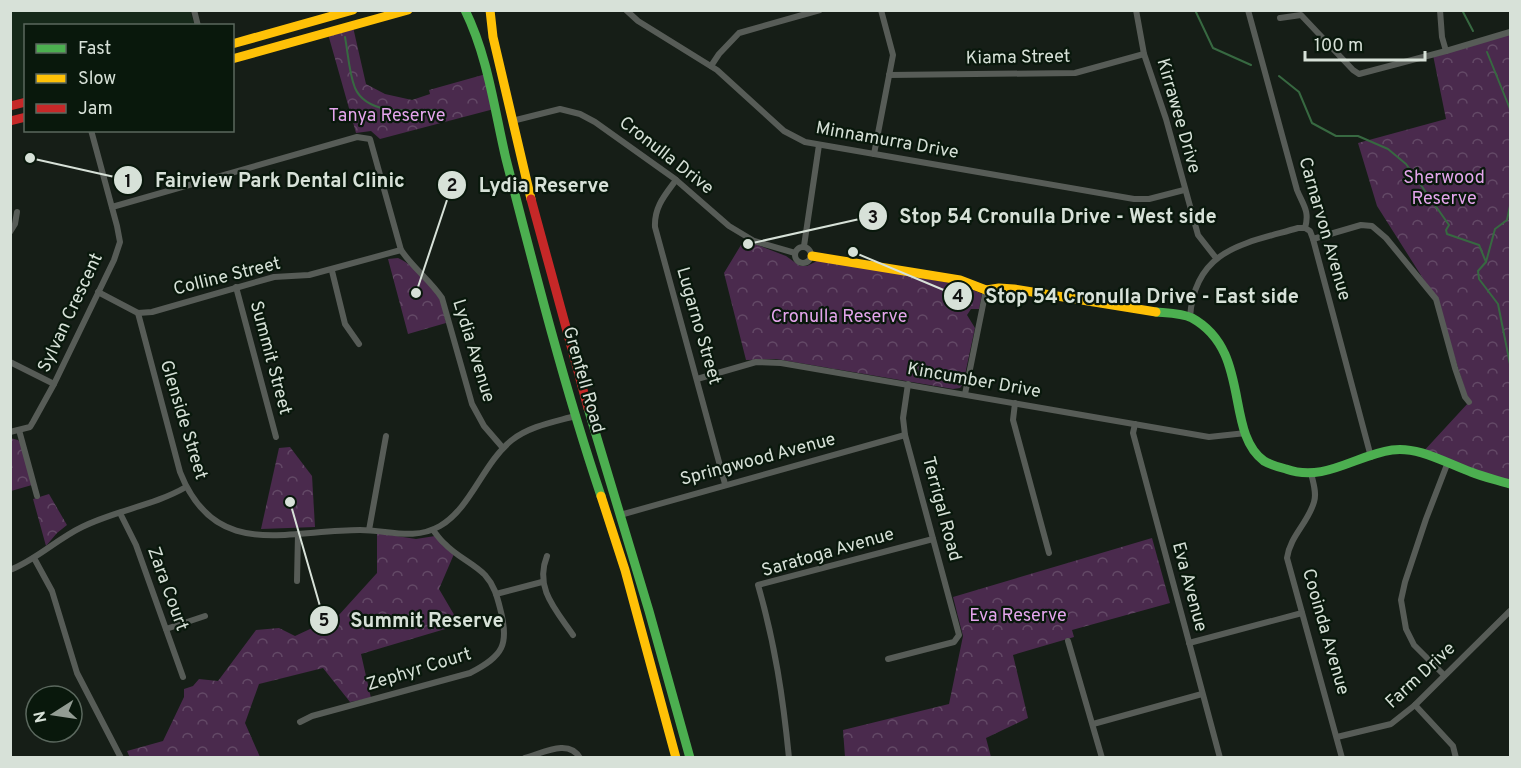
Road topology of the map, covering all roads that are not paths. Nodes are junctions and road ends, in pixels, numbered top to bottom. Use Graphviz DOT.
graph roads {
  1 [pos="353,10"];
  2 [pos="408,10"];
  3 [pos="465,10"];
  4 [pos="490,10"];
  5 [pos="626,10"];
  6 [pos="820,10"];
  7 [pos="881,10"];
  8 [pos="1136,10"];
  9 [pos="1248,10"];
  10 [pos="1440,10"];
  11 [pos="1280,18"];
  12 [pos="1510,32"];
  13 [pos="234,43"];
  14 [pos="1446,51"];
  15 [pos="1144,54"];
  16 [pos="235,58"];
  17 [pos="711,66"];
  18 [pos="889,75"];
  19 [pos="512,121"];
  20 [pos="499,125"];
  21 [pos="92,132"];
  22 [pos="819,145"];
  23 [pos="874,154"];
  24 [pos="676,180"];
  25 [pos="1184,190"];
  26 [pos="112,207"];
  27 [pos="17,212"];
  28 [pos="1305,228"];
  29 [pos="10,231"];
  30 [pos="1313,239"];
  31 [pos="804,246"];
  32 [pos="401,250"];
  33 [pos="795,253"];
  34 [pos="812,256"];
  35 [pos="1216,258"];
  36 [pos="332,271"];
  37 [pos="236,287"];
  38 [pos="986,290"];
  39 [pos="98,292"];
  40 [pos="138,313"];
  41 [pos="1190,317"];
  42 [pos="358,344"];
  43 [pos="10,362"];
  44 [pos="697,379"];
  45 [pos="54,384"];
  46 [pos="908,384"];
  47 [pos="965,394"];
  48 [pos="1469,402"];
  49 [pos="1015,403"];
  50 [pos="588,412"];
  51 [pos="576,416"];
  52 [pos="1135,424"];
  53 [pos="19,430"];
  54 [pos="10,432"];
  55 [pos="1246,433"];
  56 [pos="905,435"];
  57 [pos="386,436"];
  58 [pos="276,437"];
  59 [pos="503,448"];
  60 [pos="1371,457"];
  61 [pos="1448,462"];
  62 [pos="1311,473"];
  63 [pos="725,484"];
  64 [pos="1510,484"];
  65 [pos="186,487"];
  66 [pos="37,496"];
  67 [pos="120,513"];
  68 [pos="620,515"];
  69 [pos="369,530"];
  70 [pos="433,530"];
  71 [pos="298,534"];
  72 [pos="933,539"];
  73 [pos="1050,553"];
  74 [pos="547,556"];
  75 [pos="34,558"];
  76 [pos="10,570"];
  77 [pos="297,581"];
  78 [pos="542,582"];
  79 [pos="496,594"];
  80 [pos="1510,611"];
  81 [pos="1302,613"];
  82 [pos="206,616"];
  83 [pos="166,629"];
  84 [pos="573,635"];
  85 [pos="1068,641"];
  86 [pos="1189,644"];
  87 [pos="888,659"];
  88 [pos="1444,675"];
  89 [pos="183,677"];
  90 [pos="1202,694"];
  91 [pos="1415,705"];
  92 [pos="300,722"];
  93 [pos="1093,724"];
  94 [pos="1337,737"];
  95 [pos="120,758"];
  96 [pos="525,758"];
  97 [pos="580,758"];
  98 [pos="676,758"];
  99 [pos="690,758"];
  100 [pos="789,758"];
  101 [pos="1102,758"];
  102 [pos="1220,758"];
  103 [pos="1342,758"];
  104 [pos="1456,758"];
  1 -- 13 [label="main road"];
  2 -- 16 [label="main road"];
  3 -- 20 [label="main road, Grenfell Road"];
  4 -- 19 [label="main road, Grenfell Road"];
  5 -- 17 [label="street, Minnamurra Drive"];
  6 -- 17 [label="street"];
  7 -- 18 [label="street"];
  8 -- 15 [label="street, Kirrawee Drive"];
  9 -- 28 [label="street, Carnarvon Avenue"];
  10 -- 14 [label="street"];
  11 -- 14 [label="street"];
  12 -- 14 [label="street"];
  15 -- 18 [label="street, Kiama Street"];
  15 -- 25 [label="street, Kirrawee Drive"];
  17 -- 22 [label="street, Minnamurra Drive"];
  18 -- 23 [label="street"];
  19 -- 20 [label="main road"];
  19 -- 24 [label="street, Cronulla Drive"];
  19 -- 50 [label="main road, Grenfell Road"];
  20 -- 51 [label="main road, Grenfell Road"];
  21 -- 26 [label="street, Sylvan Crescent"];
  22 -- 23 [label="street, Minnamurra Drive"];
  22 -- 31 [label="street"];
  23 -- 25 [label="street, Minnamurra Drive"];
  24 -- 33 [label="street, Cronulla Drive"];
  24 -- 44 [label="street, Lugarno Street"];
  25 -- 35 [label="street, Kirrawee Drive"];
  26 -- 32 [label="street, Lydia Avenue"];
  26 -- 39 [label="street, Sylvan Crescent"];
  27 -- 29 [label="street"];
  28 -- 30 [label="street, Carnarvon Avenue"];
  28 -- 35 [label="street"];
  30 -- 48 [label="street"];
  30 -- 60 [label="street, Carnarvon Avenue"];
  31 -- 33 [label="street"];
  31 -- 34 [label="street"];
  32 -- 36 [label="street, Colline Street"];
  32 -- 59 [label="street, Lydia Avenue"];
  33 -- 34 [label="street"];
  34 -- 38 [label="main road"];
  35 -- 41 [label="street"];
  36 -- 37 [label="street, Colline Street"];
  36 -- 42 [label="street"];
  37 -- 40 [label="street, Colline Street"];
  37 -- 58 [label="street, Summit Street"];
  38 -- 41 [label="main road"];
  38 -- 47 [label="street"];
  39 -- 40 [label="street"];
  39 -- 45 [label="street, Sylvan Crescent"];
  40 -- 65 [label="street, Glenside Street"];
  41 -- 55 [label="main road"];
  43 -- 45 [label="street"];
  44 -- 46 [label="street, Kincumber Drive"];
  44 -- 63 [label="street, Lugarno Street"];
  45 -- 53 [label="street, Sylvan Crescent"];
  46 -- 47 [label="street, Kincumber Drive"];
  46 -- 56 [label="street, Terrigal Road"];
  47 -- 49 [label="street, Kincumber Drive"];
  49 -- 52 [label="street, Kincumber Drive"];
  49 -- 73 [label="street"];
  50 -- 51 [label="main road"];
  50 -- 68 [label="main road, Grenfell Road"];
  51 -- 59 [label="street"];
  51 -- 98 [label="main road, Grenfell Road"];
  52 -- 55 [label="street, Kincumber Drive"];
  52 -- 86 [label="street, Eva Avenue"];
  53 -- 54 [label="street"];
  53 -- 66 [label="street"];
  55 -- 62 [label="main road"];
  56 -- 63 [label="street, Springwood Avenue"];
  56 -- 72 [label="street, Terrigal Road"];
  57 -- 69 [label="street"];
  59 -- 70 [label="street"];
  60 -- 61 [label="main road"];
  60 -- 62 [label="main road"];
  61 -- 64 [label="main road"];
  61 -- 88 [label="street"];
  62 -- 81 [label="street, Cooinda Avenue"];
  63 -- 68 [label="street, Springwood Avenue"];
  65 -- 67 [label="street"];
  65 -- 71 [label="street, Glenside Street"];
  67 -- 75 [label="street"];
  67 -- 83 [label="street, Zara Court"];
  68 -- 99 [label="main road, Grenfell Road"];
  69 -- 70 [label="street, Glenside Street"];
  69 -- 71 [label="street, Glenside Street"];
  70 -- 79 [label="street, Zephyr Court"];
  71 -- 77 [label="street"];
  72 -- 87 [label="street, Terrigal Road"];
  72 -- 100 [label="street, Saratoga Avenue"];
  74 -- 78 [label="street"];
  75 -- 76 [label="street"];
  75 -- 95 [label="street"];
  78 -- 79 [label="street"];
  78 -- 84 [label="street"];
  79 -- 92 [label="street, Zephyr Court"];
  80 -- 88 [label="street, Farm Drive"];
  81 -- 86 [label="street"];
  81 -- 94 [label="street, Cooinda Avenue"];
  82 -- 83 [label="street"];
  83 -- 89 [label="street, Zara Court"];
  85 -- 93 [label="street"];
  86 -- 90 [label="street, Eva Avenue"];
  88 -- 91 [label="street, Farm Drive"];
  90 -- 93 [label="street"];
  90 -- 102 [label="street, Eva Avenue"];
  91 -- 94 [label="street, Farm Drive"];
  91 -- 104 [label="street"];
  93 -- 101 [label="street"];
  94 -- 103 [label="street, Cooinda Avenue"];
  96 -- 97 [label="street"];
}
